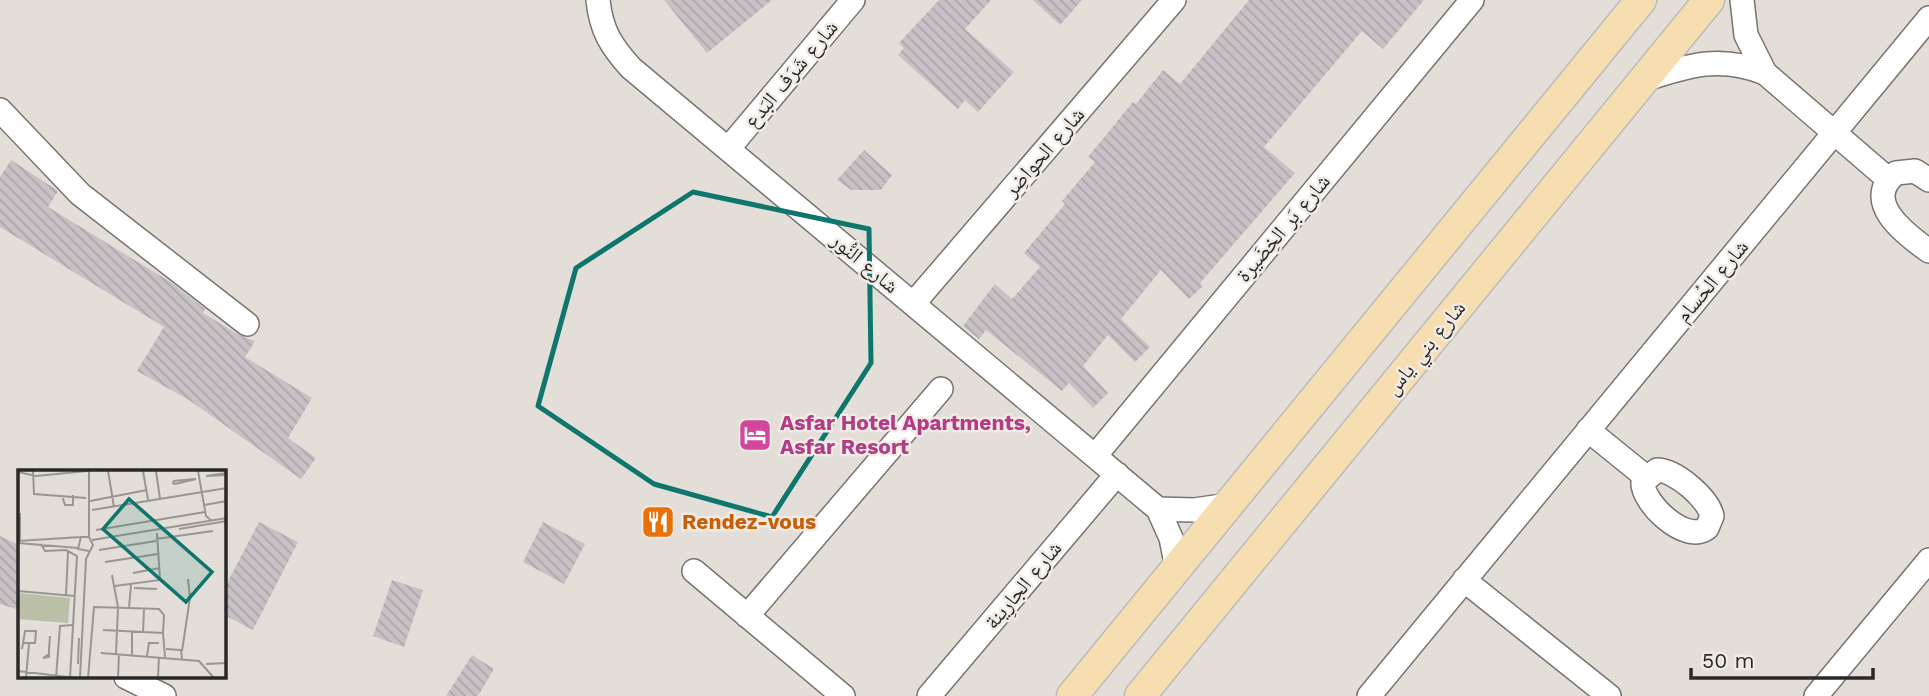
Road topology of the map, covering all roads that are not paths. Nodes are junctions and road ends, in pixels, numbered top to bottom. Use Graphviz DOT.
graph roads {
  1 [pos="598,0"];
  2 [pos="853,0"];
  3 [pos="1174,0"];
  4 [pos="1472,0"];
  5 [pos="1641,0"];
  6 [pos="1709,0"];
  7 [pos="1742,0"];
  8 [pos="1929,18"];
  9 [pos="1765,73"];
  10 [pos="1644,79"];
  11 [pos="0,110"];
  12 [pos="1835,132"];
  13 [pos="728,149"];
  14 [pos="1888,179"];
  15 [pos="1929,180"];
  16 [pos="1929,251"];
  17 [pos="913,304"];
  18 [pos="247,324"];
  19 [pos="941,389"];
  20 [pos="1588,430"];
  21 [pos="1095,456"];
  22 [pos="1117,474"];
  23 [pos="1646,477"];
  24 [pos="1228,506"];
  25 [pos="1158,509"];
  26 [pos="1929,559"];
  27 [pos="1177,568"];
  28 [pos="694,571"];
  29 [pos="1464,580"];
  30 [pos="747,616"];
  31 [pos="128,678"];
  32 [pos="164,696"];
  33 [pos="843,696"];
  34 [pos="929,696"];
  35 [pos="1072,696"];
  36 [pos="1140,696"];
  37 [pos="1369,696"];
  38 [pos="1609,696"];
  39 [pos="1816,696"];
  1 -- 13 [label="street, شارع النُّور"];
  2 -- 13 [label="street, شارع شَرَف البَدع"];
  3 -- 17 [label="street, شارع الحواضِر"];
  4 -- 21 [label="street, شارع بَر الخِضَيرة"];
  5 -- 24 [label="main road"];
  6 -- 10 [label="main road, شارع بني ياس"];
  7 -- 9 [label="street"];
  8 -- 12 [label="street, شارع الحُسام"];
  9 -- 10 [label="street"];
  9 -- 12 [label="street"];
  10 -- 36 [label="main road, شارع بني ياس"];
  11 -- 18 [label="street"];
  12 -- 14 [label="street"];
  12 -- 20 [label="street, شارع الحُسام"];
  13 -- 17 [label="street, شارع النُّور"];
  14 -- 15 [label="street"];
  14 -- 16 [label="street"];
  17 -- 21 [label="street, شارع النُّور"];
  19 -- 30 [label="street"];
  20 -- 23 [label="street"];
  20 -- 29 [label="street, شارع الحُسام"];
  21 -- 22 [label="street, شارع النُّور"];
  22 -- 25 [label="street, شارع النُّور"];
  22 -- 34 [label="street, شارع الجارِينة"];
  24 -- 25 [label="street"];
  24 -- 27 [label="main road"];
  25 -- 27 [label="street, شارع النُّور"];
  26 -- 39 [label="street"];
  27 -- 35 [label="main road"];
  28 -- 30 [label="street"];
  29 -- 37 [label="street, شارع الحُسام"];
  29 -- 38 [label="street"];
  30 -- 33 [label="street"];
  31 -- 32 [label="street"];
}
